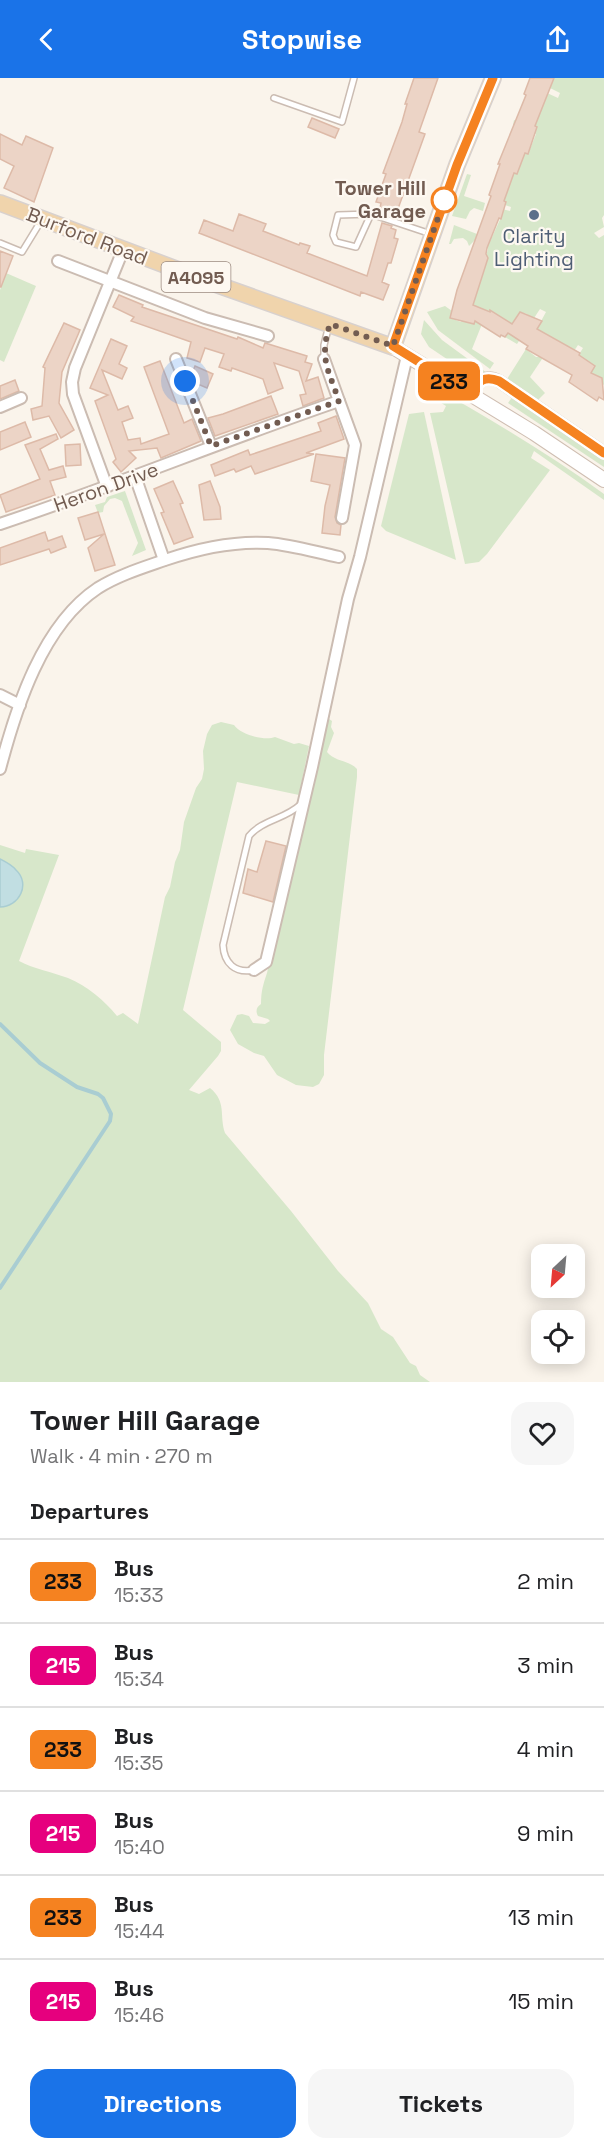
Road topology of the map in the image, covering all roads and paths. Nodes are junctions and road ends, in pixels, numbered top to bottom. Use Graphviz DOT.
graph roads {
  1 [pos="354,78"];
  2 [pos="493,78"];
  3 [pos="274,98"];
  4 [pos="0,203"];
  5 [pos="371,214"];
  6 [pos="42,220"];
  7 [pos="432,235"];
  8 [pos="0,243"];
  9 [pos="123,250"];
  10 [pos="57,261"];
  11 [pos="111,282"];
  12 [pos="330,324"];
  13 [pos="268,336"];
  14 [pos="393,346"];
  15 [pos="407,356"];
  16 [pos="176,359"];
  17 [pos="324,359"];
  18 [pos="471,394"];
  19 [pos="21,398"];
  20 [pos="339,401"];
  21 [pos="0,407"];
  22 [pos="211,446"];
  23 [pos="604,453"];
  24 [pos="135,476"];
  25 [pos="604,480"];
  26 [pos="107,487"];
  27 [pos="342,518"];
  28 [pos="0,524"];
  29 [pos="339,557"];
  30 [pos="164,560"];
  31 [pos="0,695"];
  32 [pos="20,705"];
  33 [pos="0,769"];
  34 [pos="304,802"];
  35 [pos="254,970"];
  1 -- 3 [label="lane"];
  2 -- 7 [label="main road"];
  4 -- 6 [label="main road, Burford Road / A4095"];
  5 -- 5 [label="lane"];
  5 -- 7 [label="lane"];
  6 -- 8 [label="lane"];
  6 -- 9 [label="main road, Burford Road / A4095"];
  7 -- 14 [label="main road"];
  9 -- 11 [label="street"];
  9 -- 12 [label="main road, Burford Road / A4095"];
  10 -- 11 [label="street"];
  11 -- 13 [label="street"];
  11 -- 26 [label="street"];
  12 -- 14 [label="main road, Burford Road / A4095"];
  12 -- 17 [label="lane"];
  14 -- 15 [label="main road, Burford Road"];
  15 -- 18 [label="main road, Burford Road"];
  15 -- 34 [label="street"];
  16 -- 22 [label="street"];
  17 -- 20 [label="street"];
  18 -- 23 [label="street"];
  18 -- 25 [label="main road, Burford Road"];
  19 -- 21 [label="street"];
  20 -- 22 [label="street, Heron Drive"];
  20 -- 27 [label="street"];
  22 -- 24 [label="street, Heron Drive"];
  24 -- 26 [label="street, Heron Drive"];
  24 -- 30 [label="street"];
  26 -- 28 [label="street, Heron Drive"];
  29 -- 30 [label="street"];
  30 -- 32 [label="street"];
  31 -- 32 [label="street"];
  32 -- 33 [label="street"];
  34 -- 35 [label="street"];
  34 -- 35 [label="lane"];
}
